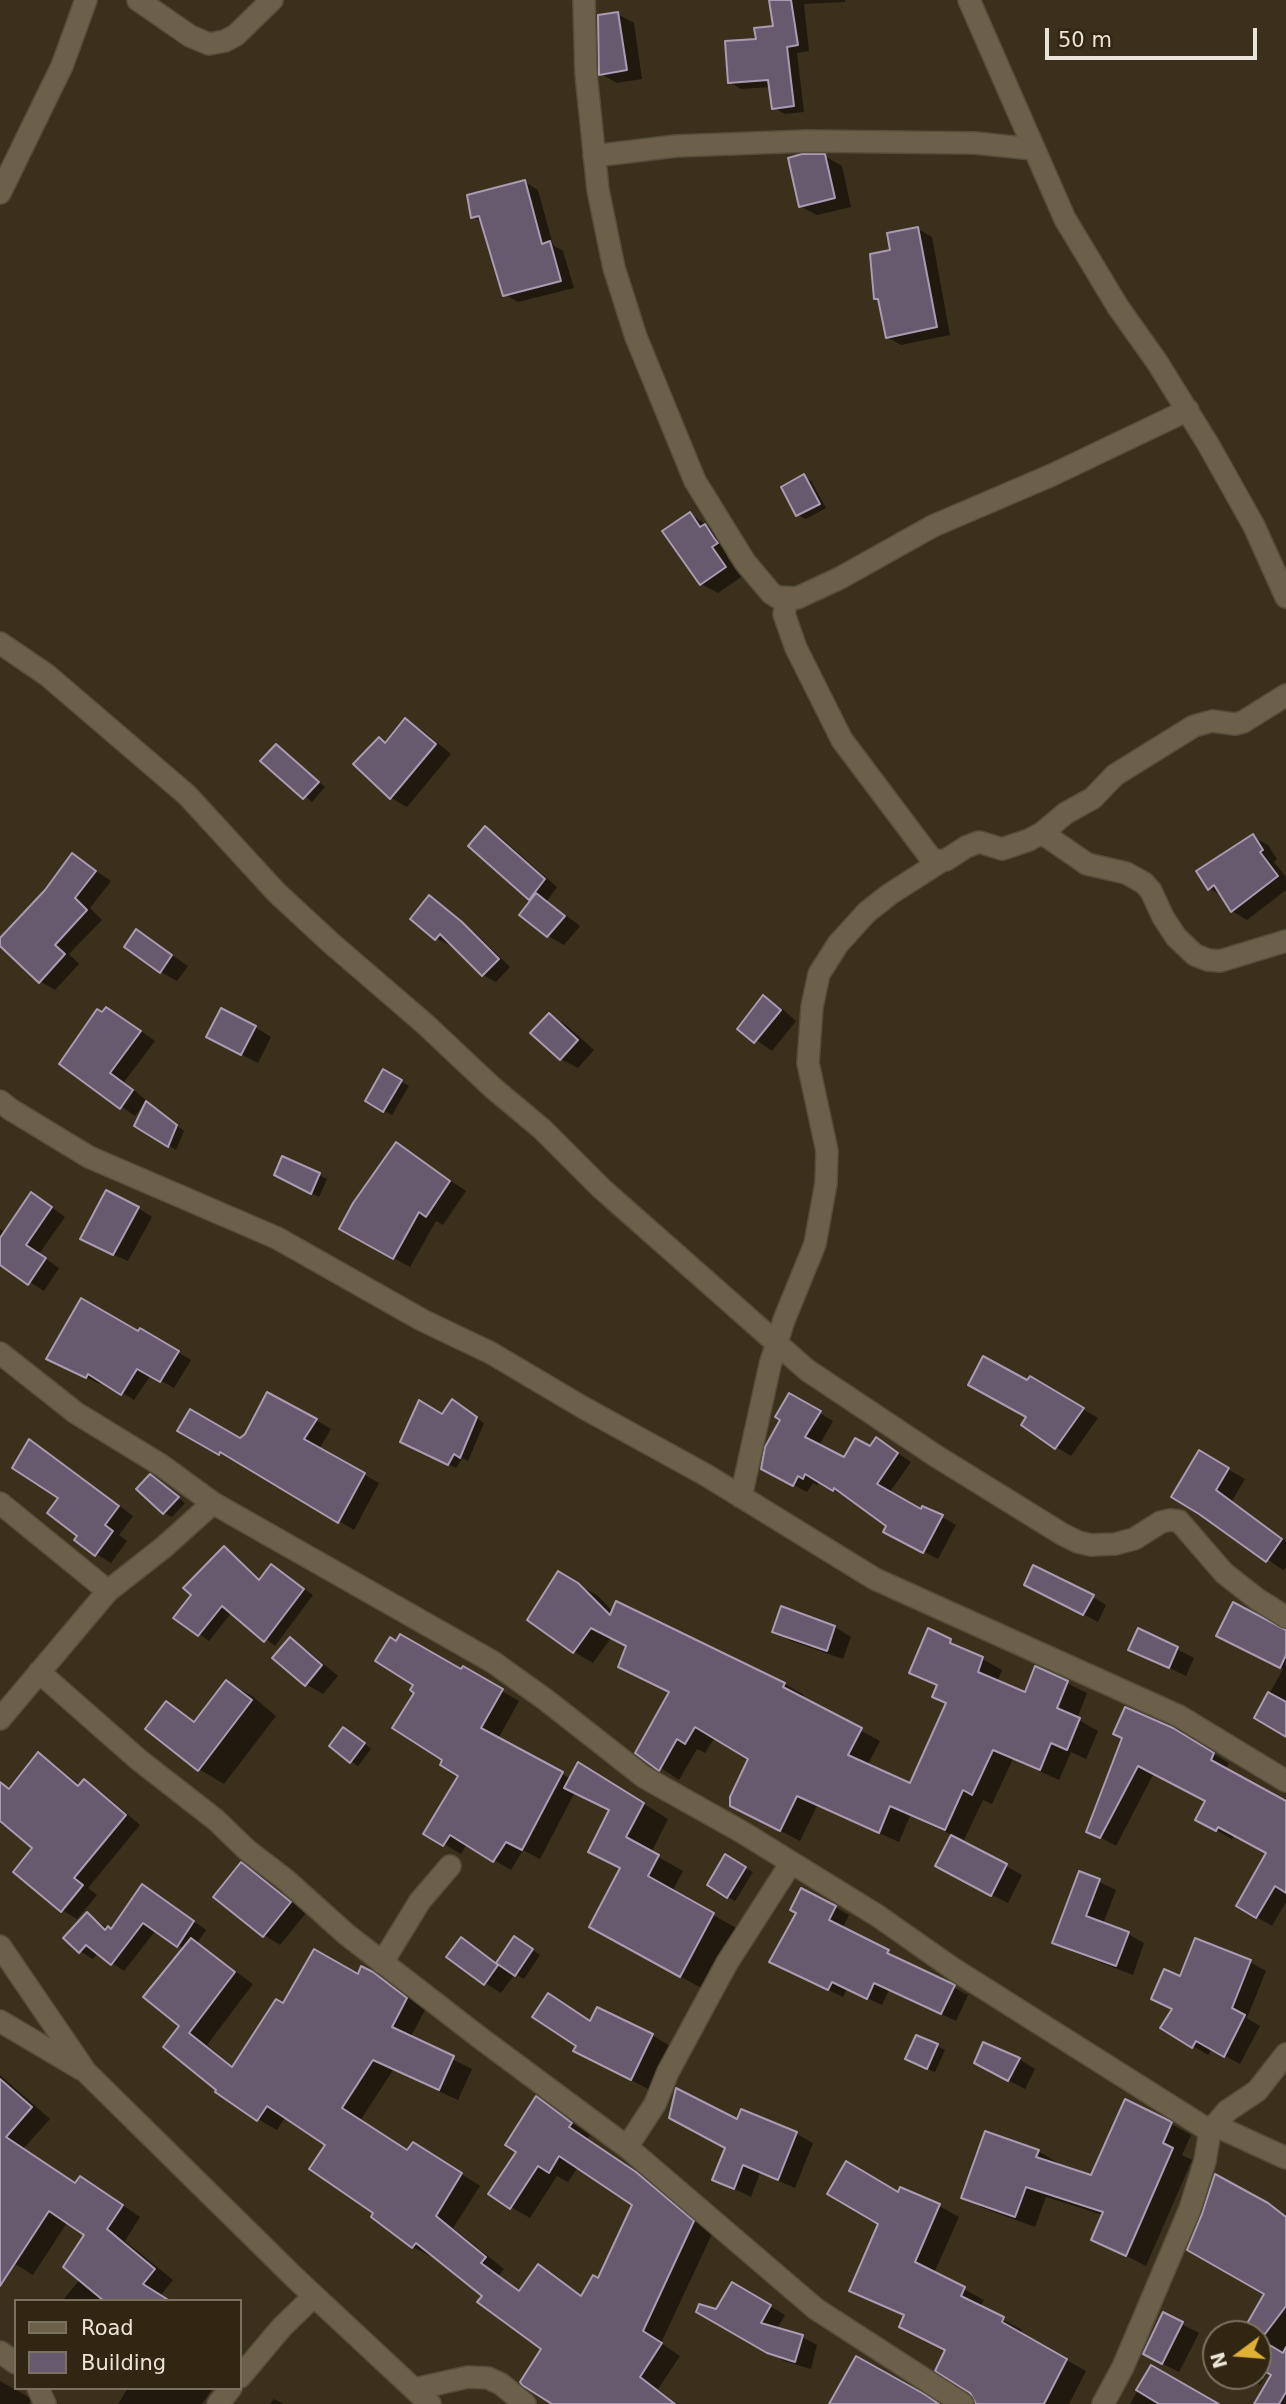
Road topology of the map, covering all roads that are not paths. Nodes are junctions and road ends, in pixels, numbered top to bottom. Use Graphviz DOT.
graph roads {
  1 [pos="86,0"];
  2 [pos="138,0"];
  3 [pos="272,0"];
  4 [pos="584,0"];
  5 [pos="969,0"];
  6 [pos="1033,149"];
  7 [pos="594,156"];
  8 [pos="0,193"];
  9 [pos="1188,410"];
  10 [pos="1286,597"];
  11 [pos="787,599"];
  12 [pos="0,643"];
  13 [pos="1286,695"];
  14 [pos="1042,833"];
  15 [pos="940,862"];
  16 [pos="1286,941"];
  17 [pos="0,1101"];
  18 [pos="778,1345"];
  19 [pos="0,1353"];
  20 [pos="741,1497"];
  21 [pos="0,1503"];
  22 [pos="213,1503"];
  23 [pos="108,1591"];
  24 [pos="1286,1617"];
  25 [pos="39,1672"];
  26 [pos="0,1719"];
  27 [pos="1286,1781"];
  28 [pos="791,1863"];
  29 [pos="450,1866"];
  30 [pos="0,1946"];
  31 [pos="382,1963"];
  32 [pos="0,2021"];
  33 [pos="1286,2054"];
  34 [pos="86,2072"];
  35 [pos="1212,2128"];
  36 [pos="627,2147"];
  37 [pos="1286,2158"];
  38 [pos="314,2296"];
  39 [pos="0,2351"];
  40 [pos="14,2362"];
  41 [pos="242,2375"];
  42 [pos="415,2389"];
  43 [pos="229,2390"];
  44 [pos="218,2404"];
  45 [pos="430,2404"];
  46 [pos="525,2404"];
  47 [pos="963,2404"];
  48 [pos="1103,2404"];
  1 -- 8 [label="street"];
  2 -- 3 [label="street"];
  4 -- 7 [label="street"];
  5 -- 6 [label="street"];
  6 -- 7 [label="street"];
  6 -- 9 [label="street"];
  7 -- 11 [label="street"];
  9 -- 10 [label="street"];
  9 -- 11 [label="street"];
  11 -- 15 [label="street"];
  12 -- 18 [label="street"];
  13 -- 14 [label="street"];
  14 -- 15 [label="street"];
  14 -- 16 [label="street"];
  15 -- 18 [label="street"];
  17 -- 20 [label="street"];
  18 -- 20 [label="street"];
  18 -- 24 [label="street"];
  19 -- 22 [label="street"];
  20 -- 27 [label="street"];
  21 -- 23 [label="street"];
  22 -- 23 [label="street"];
  22 -- 28 [label="street"];
  23 -- 25 [label="street"];
  25 -- 26 [label="street"];
  25 -- 31 [label="street"];
  28 -- 35 [label="street"];
  28 -- 36 [label="street"];
  29 -- 31 [label="street"];
  30 -- 34 [label="street"];
  31 -- 36 [label="street"];
  32 -- 34 [label="street"];
  33 -- 35 [label="street"];
  34 -- 38 [label="street"];
  35 -- 37 [label="street"];
  35 -- 48 [label="street"];
  36 -- 47 [label="street"];
  38 -- 41 [label="street"];
  38 -- 42 [label="street"];
  39 -- 40 [label="street"];
  42 -- 45 [label="street"];
  42 -- 46 [label="street"];
  43 -- 44 [label="street"];
}
